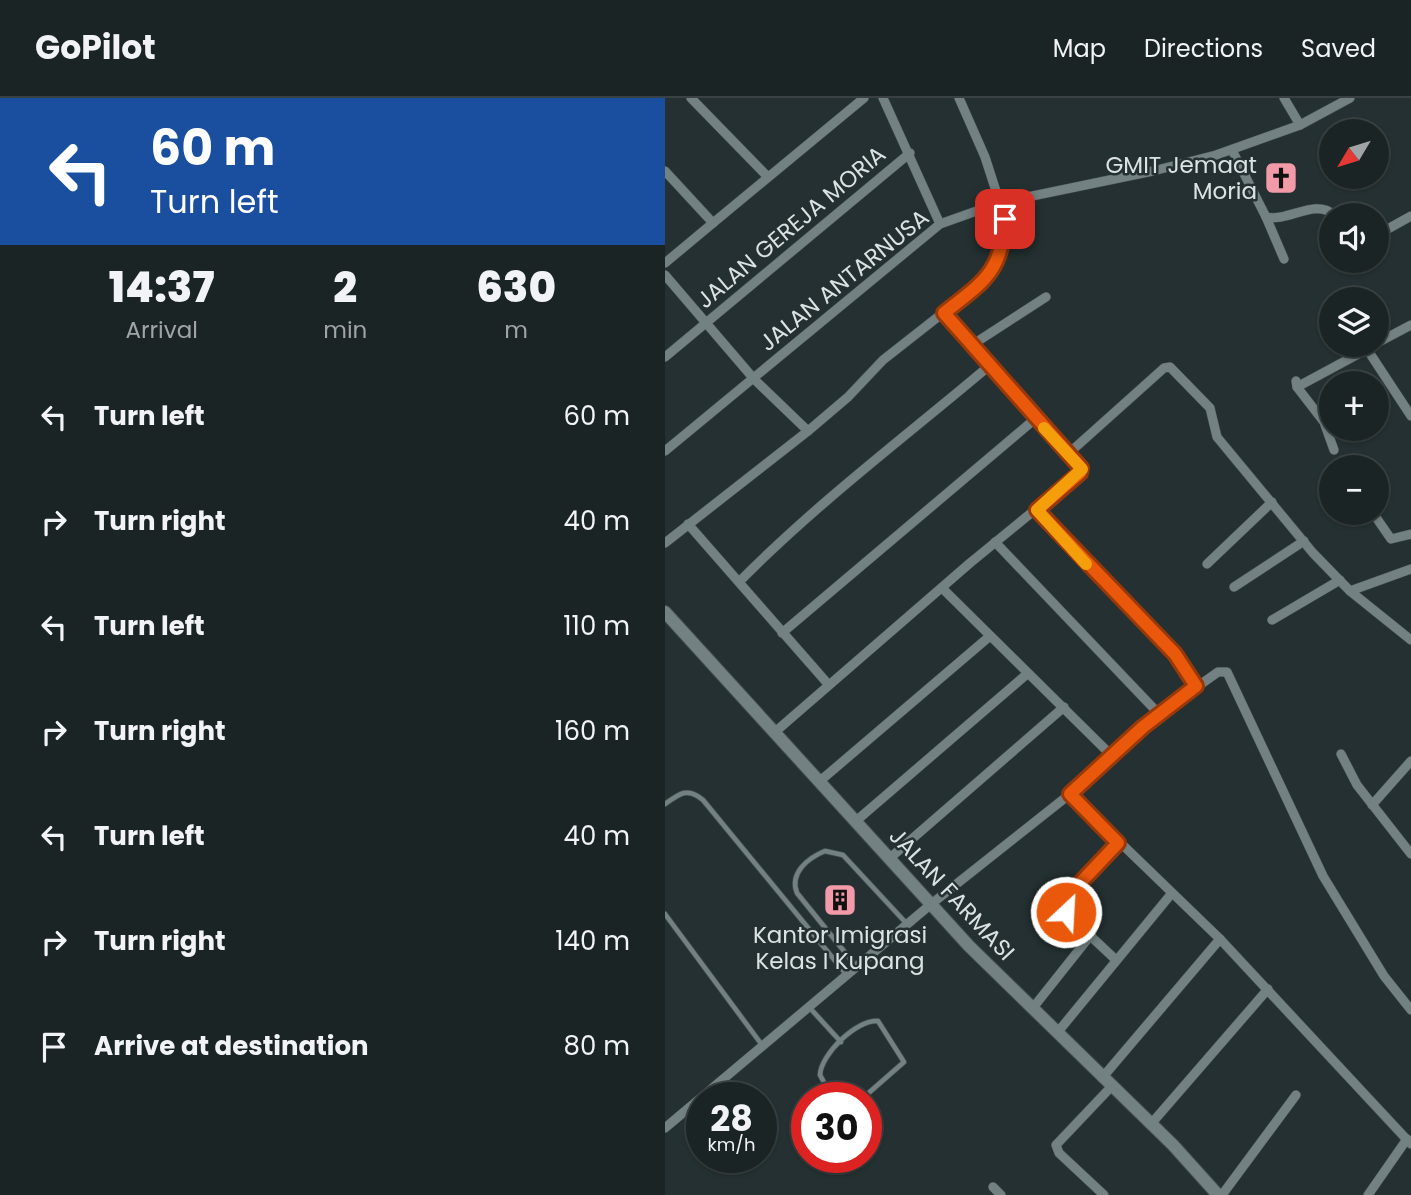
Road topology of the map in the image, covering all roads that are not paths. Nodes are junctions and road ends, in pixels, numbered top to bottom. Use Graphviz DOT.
graph roads {
  1 [pos="691,98"];
  2 [pos="864,98"];
  3 [pos="883,98"];
  4 [pos="959,98"];
  5 [pos="1284,98"];
  6 [pos="1350,98"];
  7 [pos="1300,125"];
  8 [pos="1231,150"];
  9 [pos="910,153"];
  10 [pos="665,172"];
  11 [pos="767,176"];
  12 [pos="999,203"];
  13 [pos="1319,209"];
  14 [pos="1411,216"];
  15 [pos="1266,217"];
  16 [pos="713,223"];
  17 [pos="940,224"];
  18 [pos="1389,228"];
  19 [pos="1284,259"];
  20 [pos="665,262"];
  21 [pos="665,275"];
  22 [pos="1046,297"];
  23 [pos="944,313"];
  24 [pos="707,323"];
  25 [pos="1411,325"];
  26 [pos="1389,337"];
  27 [pos="972,345"];
  28 [pos="665,357"];
  29 [pos="1351,357"];
  30 [pos="1379,357"];
  31 [pos="989,366"];
  32 [pos="754,379"];
  33 [pos="1411,416"];
  34 [pos="1035,419"];
  35 [pos="808,431"];
  36 [pos="1334,450"];
  37 [pos="665,451"];
  38 [pos="1068,454"];
  39 [pos="1272,502"];
  40 [pos="1037,510"];
  41 [pos="688,524"];
  42 [pos="1381,525"];
  43 [pos="1411,534"];
  44 [pos="1304,541"];
  45 [pos="995,542"];
  46 [pos="665,543"];
  47 [pos="1207,564"];
  48 [pos="1411,569"];
  49 [pos="1340,580"];
  50 [pos="739,582"];
  51 [pos="1234,587"];
  52 [pos="942,588"];
  53 [pos="1350,591"];
  54 [pos="665,612"];
  55 [pos="1272,620"];
  56 [pos="782,633"];
  57 [pos="991,636"];
  58 [pos="1411,640"];
  59 [pos="1027,674"];
  60 [pos="828,684"];
  61 [pos="1196,686"];
  62 [pos="1064,707"];
  63 [pos="1159,714"];
  64 [pos="775,732"];
  65 [pos="1341,754"];
  66 [pos="1111,755"];
  67 [pos="1411,761"];
  68 [pos="820,781"];
  69 [pos="1070,794"];
  70 [pos="665,804"];
  71 [pos="1372,805"];
  72 [pos="856,821"];
  73 [pos="1118,843"];
  74 [pos="1411,854"];
  75 [pos="890,858"];
  76 [pos="1172,893"];
  77 [pos="930,905"];
  78 [pos="665,914"];
  79 [pos="907,925"];
  80 [pos="1090,936"];
  81 [pos="1220,939"];
  82 [pos="1115,959"];
  83 [pos="856,966"];
  84 [pos="846,974"];
  85 [pos="1268,989"];
  86 [pos="808,1006"];
  87 [pos="1032,1009"];
  88 [pos="1411,1010"];
  89 [pos="1057,1033"];
  90 [pos="841,1042"];
  91 [pos="763,1045"];
  92 [pos="823,1082"];
  93 [pos="882,1082"];
  94 [pos="1107,1083"];
  95 [pos="1296,1096"];
  96 [pos="1151,1124"];
  97 [pos="665,1128"];
  98 [pos="1409,1142"];
  99 [pos="993,1187"];
  100 [pos="1001,1195"];
  101 [pos="1104,1195"];
  102 [pos="1220,1195"];
  103 [pos="1368,1195"];
  1 -- 11 [label="street"];
  2 -- 11 [label="street"];
  3 -- 9 [label="street"];
  4 -- 12 [label="street"];
  5 -- 7 [label="street"];
  6 -- 7 [label="street, JALAN ANTARNUSA"];
  7 -- 8 [label="street, JALAN ANTARNUSA"];
  8 -- 12 [label="street, JALAN ANTARNUSA"];
  8 -- 15 [label="street"];
  9 -- 17 [label="street"];
  9 -- 24 [label="street, JALAN GEREJA MORIA"];
  10 -- 16 [label="street"];
  11 -- 16 [label="street"];
  12 -- 17 [label="street, JALAN ANTARNUSA"];
  12 -- 23 [label="street"];
  13 -- 15 [label="street"];
  14 -- 18 [label="street"];
  15 -- 19 [label="street"];
  16 -- 20 [label="street"];
  17 -- 32 [label="street, JALAN ANTARNUSA"];
  21 -- 24 [label="street"];
  22 -- 27 [label="street"];
  23 -- 27 [label="street"];
  23 -- 35 [label="street"];
  24 -- 28 [label="street, JALAN GEREJA MORIA"];
  24 -- 32 [label="street"];
  25 -- 26 [label="street"];
  27 -- 31 [label="street"];
  29 -- 36 [label="street"];
  30 -- 33 [label="street"];
  31 -- 34 [label="street"];
  31 -- 50 [label="street"];
  32 -- 35 [label="street"];
  32 -- 37 [label="street, JALAN ANTARNUSA"];
  34 -- 38 [label="street"];
  34 -- 56 [label="street"];
  35 -- 41 [label="street"];
  38 -- 39 [label="street"];
  38 -- 40 [label="street"];
  39 -- 44 [label="street"];
  39 -- 47 [label="street"];
  40 -- 45 [label="street"];
  40 -- 61 [label="street"];
  41 -- 46 [label="street"];
  41 -- 50 [label="street"];
  42 -- 43 [label="street"];
  44 -- 49 [label="street"];
  44 -- 51 [label="street"];
  45 -- 52 [label="street"];
  45 -- 63 [label="street"];
  48 -- 53 [label="street"];
  49 -- 53 [label="street"];
  49 -- 55 [label="street"];
  50 -- 56 [label="street"];
  52 -- 57 [label="street"];
  52 -- 60 [label="street"];
  53 -- 58 [label="street"];
  54 -- 64 [label="street, JALAN FARMASI"];
  56 -- 60 [label="street"];
  57 -- 59 [label="street"];
  57 -- 68 [label="street"];
  59 -- 62 [label="street"];
  59 -- 72 [label="street"];
  60 -- 64 [label="street"];
  61 -- 63 [label="street"];
  61 -- 88 [label="street"];
  62 -- 66 [label="street"];
  62 -- 75 [label="street"];
  63 -- 66 [label="street"];
  64 -- 68 [label="street, JALAN FARMASI"];
  65 -- 71 [label="street"];
  66 -- 69 [label="street"];
  67 -- 71 [label="street"];
  68 -- 72 [label="street, JALAN FARMASI"];
  69 -- 73 [label="street"];
  69 -- 77 [label="street"];
  70 -- 84 [label="lane"];
  71 -- 74 [label="street"];
  72 -- 75 [label="street, JALAN FARMASI"];
  73 -- 76 [label="street"];
  73 -- 80 [label="street"];
  75 -- 77 [label="street, JALAN FARMASI"];
  76 -- 81 [label="street"];
  76 -- 82 [label="street"];
  77 -- 79 [label="street"];
  77 -- 87 [label="street, JALAN FARMASI"];
  78 -- 91 [label="lane"];
  79 -- 83 [label="street"];
  79 -- 83 [label="lane"];
  80 -- 82 [label="street"];
  80 -- 87 [label="street"];
  81 -- 85 [label="street"];
  81 -- 94 [label="street"];
  82 -- 89 [label="street"];
  83 -- 84 [label="street"];
  84 -- 86 [label="street"];
  85 -- 96 [label="street"];
  85 -- 98 [label="street"];
  86 -- 90 [label="lane"];
  86 -- 91 [label="street"];
  87 -- 89 [label="street, JALAN FARMASI"];
  89 -- 94 [label="street, JALAN FARMASI"];
  90 -- 92 [label="lane"];
  90 -- 93 [label="lane"];
  91 -- 97 [label="street"];
  94 -- 96 [label="street, JALAN FARMASI"];
  94 -- 101 [label="street"];
  95 -- 102 [label="street"];
  96 -- 102 [label="street, JALAN FARMASI"];
  98 -- 103 [label="street"];
  99 -- 100 [label="street"];
}
